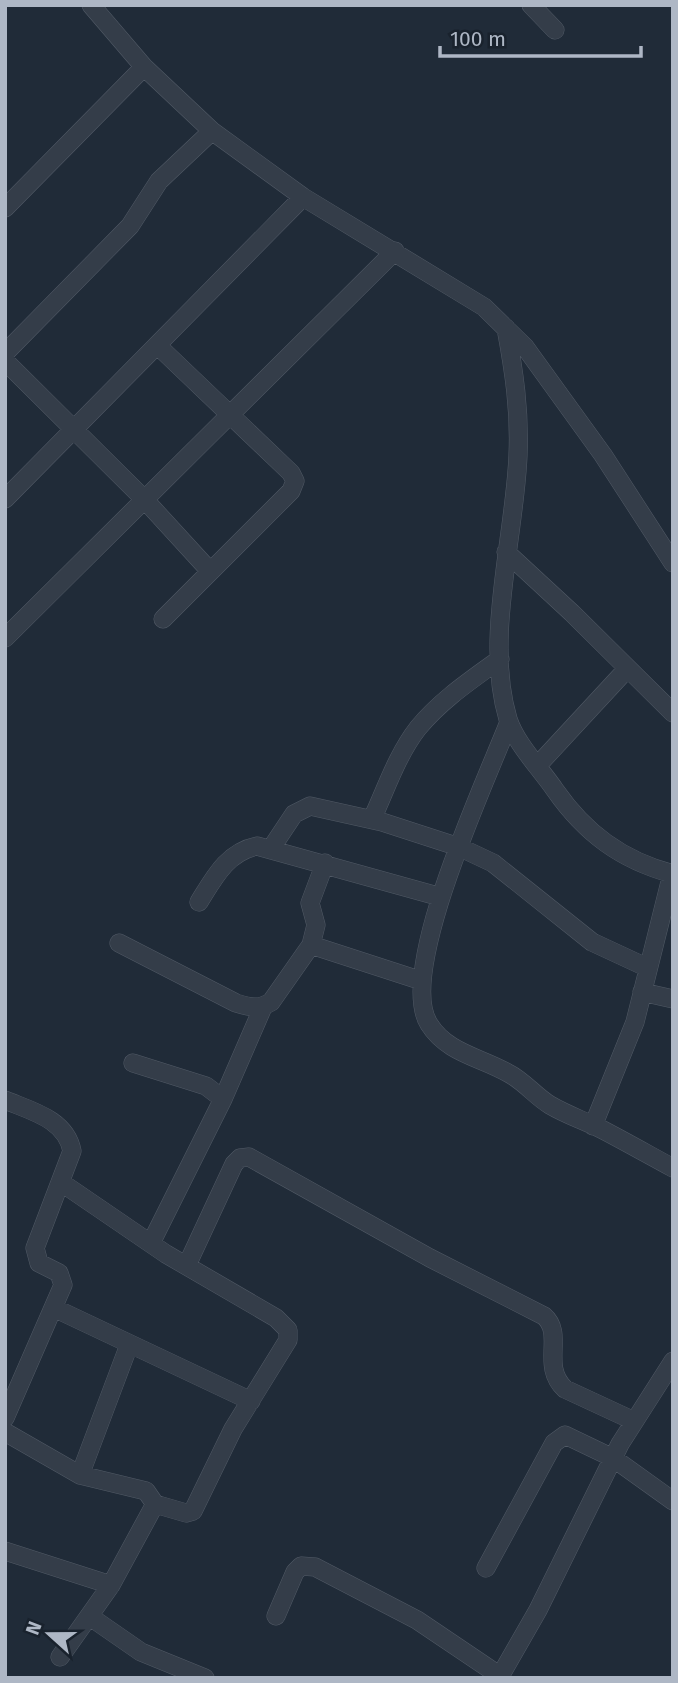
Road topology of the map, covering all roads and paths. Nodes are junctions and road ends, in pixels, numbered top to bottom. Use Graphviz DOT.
graph roads {
  1 [pos="91,5"];
  2 [pos="531,5"];
  3 [pos="555,30"];
  4 [pos="144,67"];
  5 [pos="212,131"];
  6 [pos="303,197"];
  7 [pos="5,208"];
  8 [pos="395,251"];
  9 [pos="506,328"];
  10 [pos="157,345"];
  11 [pos="5,353"];
  12 [pos="5,361"];
  13 [pos="229,417"];
  14 [pos="74,429"];
  15 [pos="5,499"];
  16 [pos="144,499"];
  17 [pos="506,552"];
  18 [pos="673,563"];
  19 [pos="209,570"];
  20 [pos="163,619"];
  21 [pos="5,638"];
  22 [pos="500,659"];
  23 [pos="626,670"];
  24 [pos="673,713"];
  25 [pos="509,722"];
  26 [pos="538,765"];
  27 [pos="372,820"];
  28 [pos="459,847"];
  29 [pos="272,848"];
  30 [pos="325,863"];
  31 [pos="672,874"];
  32 [pos="440,897"];
  33 [pos="198,902"];
  34 [pos="119,943"];
  35 [pos="311,945"];
  36 [pos="648,968"];
  37 [pos="422,981"];
  38 [pos="642,992"];
  39 [pos="673,999"];
  40 [pos="263,1007"];
  41 [pos="133,1063"];
  42 [pos="223,1099"];
  43 [pos="5,1100"];
  44 [pos="593,1126"];
  45 [pos="673,1168"];
  46 [pos="62,1183"];
  47 [pos="151,1243"];
  48 [pos="187,1265"];
  49 [pos="54,1308"];
  50 [pos="129,1345"];
  51 [pos="673,1361"];
  52 [pos="251,1401"];
  53 [pos="5,1418"];
  54 [pos="634,1422"];
  55 [pos="5,1432"];
  56 [pos="613,1458"];
  57 [pos="80,1475"];
  58 [pos="673,1501"];
  59 [pos="155,1504"];
  60 [pos="5,1551"];
  61 [pos="486,1568"];
  62 [pos="111,1585"];
  63 [pos="89,1616"];
  64 [pos="276,1616"];
  65 [pos="60,1657"];
  66 [pos="184,1674"];
  67 [pos="499,1677"];
  68 [pos="205,1678"];
  1 -- 4 [label="street"];
  2 -- 3 [label="street"];
  4 -- 5 [label="street"];
  4 -- 7 [label="street"];
  5 -- 6 [label="street"];
  5 -- 11 [label="street"];
  6 -- 8 [label="street"];
  6 -- 10 [label="street"];
  8 -- 9 [label="street"];
  8 -- 13 [label="street"];
  9 -- 17 [label="street"];
  9 -- 18 [label="street"];
  10 -- 13 [label="street"];
  10 -- 14 [label="street"];
  12 -- 14 [label="street"];
  13 -- 16 [label="street"];
  13 -- 19 [label="street"];
  14 -- 15 [label="street"];
  14 -- 16 [label="street"];
  16 -- 19 [label="street"];
  16 -- 21 [label="street"];
  17 -- 22 [label="street"];
  17 -- 23 [label="street"];
  19 -- 20 [label="street"];
  22 -- 25 [label="street"];
  22 -- 27 [label="street"];
  23 -- 24 [label="street"];
  23 -- 26 [label="street"];
  25 -- 26 [label="street"];
  25 -- 28 [label="street"];
  26 -- 31 [label="street"];
  27 -- 28 [label="street"];
  27 -- 29 [label="street"];
  28 -- 32 [label="street"];
  28 -- 36 [label="street"];
  29 -- 30 [label="street"];
  29 -- 33 [label="street"];
  30 -- 32 [label="street"];
  30 -- 35 [label="street"];
  31 -- 36 [label="street"];
  32 -- 37 [label="street"];
  34 -- 40 [label="street"];
  35 -- 37 [label="street"];
  35 -- 40 [label="street"];
  36 -- 38 [label="street"];
  37 -- 44 [label="street"];
  38 -- 39 [label="street"];
  38 -- 44 [label="street"];
  40 -- 42 [label="street"];
  41 -- 42 [label="street"];
  42 -- 47 [label="street"];
  43 -- 46 [label="street"];
  44 -- 45 [label="street"];
  46 -- 47 [label="street"];
  46 -- 49 [label="street"];
  47 -- 48 [label="street"];
  48 -- 52 [label="street"];
  48 -- 54 [label="street"];
  49 -- 50 [label="street"];
  49 -- 53 [label="street"];
  50 -- 52 [label="street"];
  50 -- 57 [label="street"];
  51 -- 54 [label="street"];
  52 -- 59 [label="street"];
  54 -- 56 [label="street"];
  55 -- 57 [label="street"];
  56 -- 58 [label="street"];
  56 -- 61 [label="street"];
  56 -- 67 [label="street"];
  57 -- 59 [label="street"];
  59 -- 62 [label="street"];
  60 -- 62 [label="street"];
  62 -- 63 [label="street"];
  63 -- 65 [label="street"];
  63 -- 66 [label="street"];
  64 -- 67 [label="street"];
  66 -- 68 [label="street"];
}
